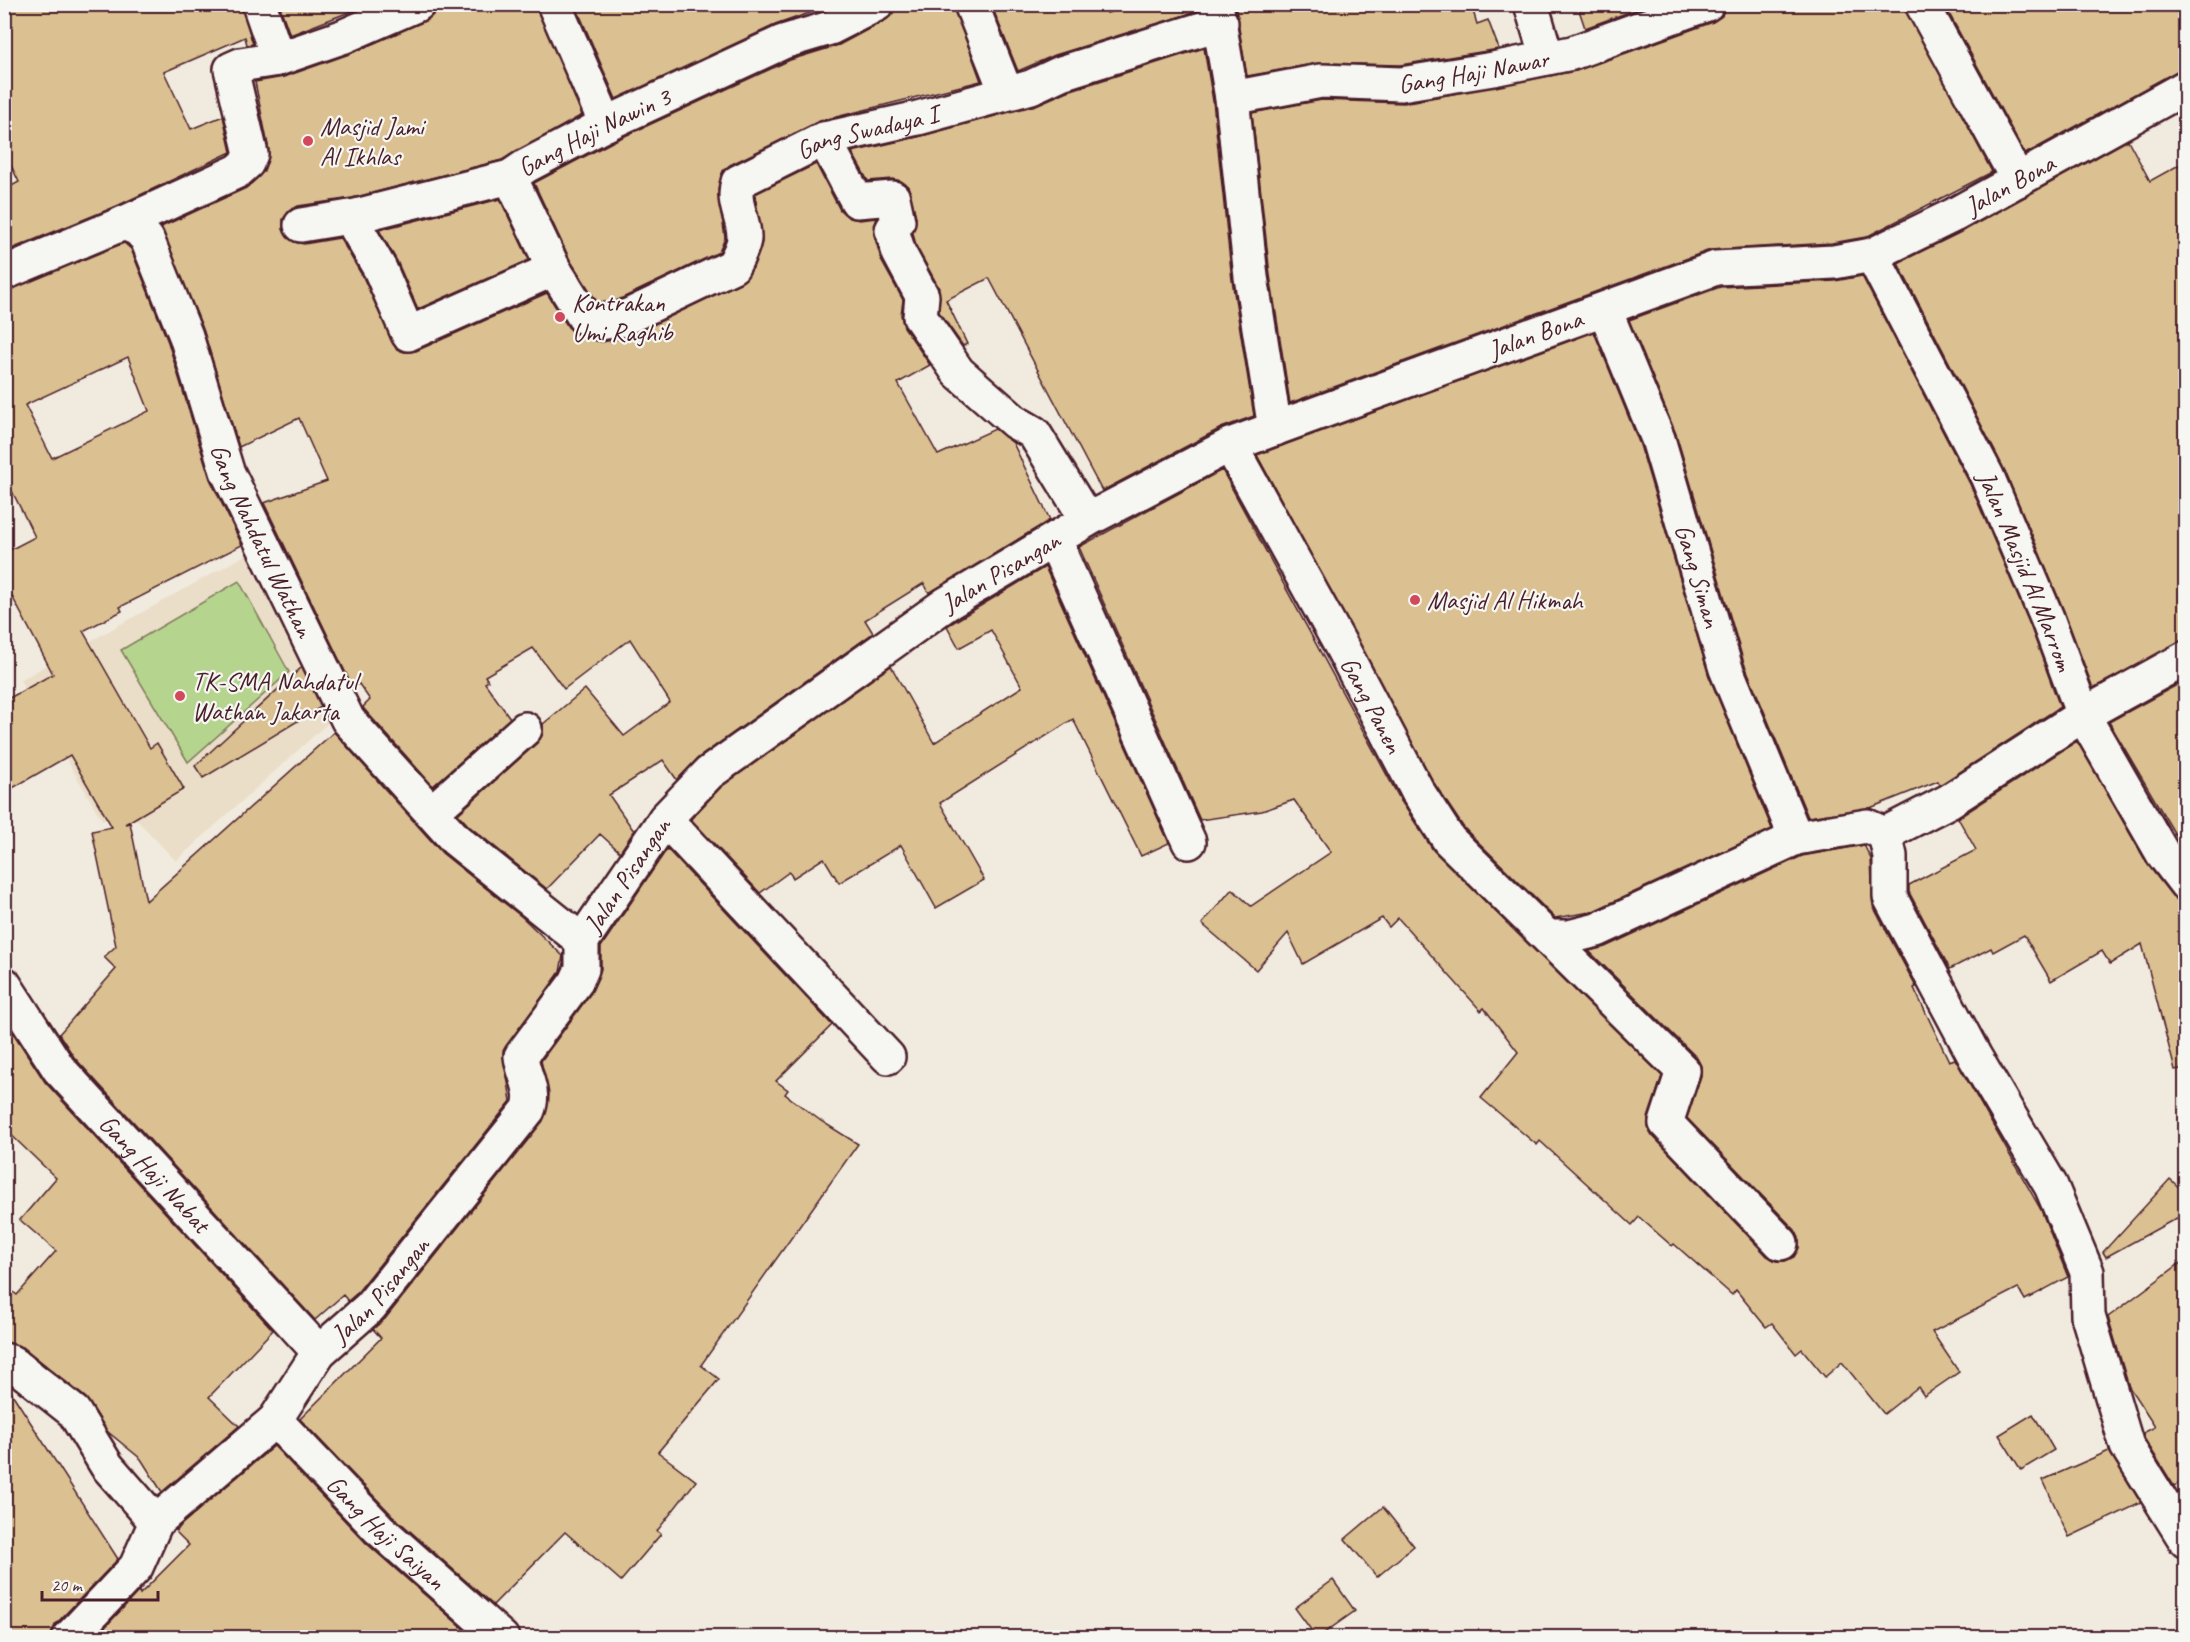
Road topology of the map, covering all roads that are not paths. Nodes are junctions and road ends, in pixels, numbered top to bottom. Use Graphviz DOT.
graph roads {
  1 [pos="259,4"];
  2 [pos="418,4"];
  3 [pos="554,4"];
  4 [pos="877,4"];
  5 [pos="971,4"];
  6 [pos="1531,4"];
  7 [pos="1707,4"];
  8 [pos="1922,4"];
  9 [pos="1219,14"];
  10 [pos="1547,58"];
  11 [pos="278,59"];
  12 [pos="2186,87"];
  13 [pos="1006,92"];
  14 [pos="1232,98"];
  15 [pos="606,124"];
  16 [pos="824,139"];
  17 [pos="510,177"];
  18 [pos="2018,180"];
  19 [pos="350,217"];
  20 [pos="301,225"];
  21 [pos="112,228"];
  22 [pos="1872,255"];
  23 [pos="554,268"];
  24 [pos="4,273"];
  25 [pos="1605,310"];
  26 [pos="1275,429"];
  27 [pos="1230,445"];
  28 [pos="1087,520"];
  29 [pos="1057,538"];
  30 [pos="2186,658"];
  31 [pos="2084,715"];
  32 [pos="525,729"];
  33 [pos="432,812"];
  34 [pos="665,819"];
  35 [pos="1885,834"];
  36 [pos="1796,838"];
  37 [pos="1190,842"];
  38 [pos="2186,884"];
  39 [pos="1550,937"];
  40 [pos="582,941"];
  41 [pos="4,984"];
  42 [pos="888,1057"];
  43 [pos="1781,1243"];
  44 [pos="319,1352"];
  45 [pos="8,1361"];
  46 [pos="275,1420"];
  47 [pos="156,1522"];
  48 [pos="2186,1542"];
  49 [pos="69,1638"];
  50 [pos="502,1638"];
  1 -- 11 [label="street"];
  2 -- 11 [label="street"];
  3 -- 15 [label="street"];
  4 -- 15 [label="street, Gang Haji Nawin 3"];
  5 -- 13 [label="street"];
  6 -- 10 [label="street"];
  7 -- 10 [label="street, Gang Haji Nawar"];
  8 -- 18 [label="street"];
  9 -- 13 [label="street, Gang Swadaya I"];
  9 -- 14 [label="street"];
  10 -- 14 [label="street, Gang Haji Nawar"];
  11 -- 21 [label="street"];
  12 -- 18 [label="street, Jalan Bona"];
  13 -- 16 [label="street, Gang Swadaya I"];
  14 -- 26 [label="street"];
  15 -- 17 [label="street, Gang Haji Nawin 3"];
  16 -- 23 [label="street, Gang Swadaya I"];
  16 -- 28 [label="street"];
  17 -- 19 [label="street, Gang Haji Nawin 3"];
  17 -- 23 [label="street"];
  18 -- 22 [label="street, Jalan Bona"];
  19 -- 20 [label="street, Gang Haji Nawin 3"];
  19 -- 23 [label="street"];
  21 -- 24 [label="street"];
  21 -- 33 [label="street, Gang Nahdatul Wathan"];
  22 -- 25 [label="street, Jalan Bona"];
  22 -- 31 [label="street, Jalan Masjid Al Marrom"];
  25 -- 26 [label="street, Jalan Bona"];
  25 -- 36 [label="street, Gang Siman"];
  26 -- 27 [label="street, Jalan Pisangan"];
  27 -- 28 [label="street, Jalan Pisangan"];
  27 -- 39 [label="street, Gang Panen"];
  28 -- 29 [label="street, Jalan Pisangan"];
  29 -- 34 [label="street, Jalan Pisangan"];
  29 -- 37 [label="street"];
  30 -- 31 [label="street"];
  31 -- 35 [label="street"];
  31 -- 38 [label="street, Jalan Masjid Al Marrom"];
  32 -- 33 [label="street"];
  33 -- 40 [label="street, Gang Nahdatul Wathan"];
  34 -- 40 [label="street, Jalan Pisangan"];
  34 -- 42 [label="street"];
  35 -- 36 [label="street"];
  35 -- 48 [label="street"];
  36 -- 39 [label="street"];
  39 -- 43 [label="street, Gang Panen"];
  40 -- 44 [label="street, Jalan Pisangan"];
  41 -- 44 [label="street, Gang Haji Nabat"];
  44 -- 46 [label="street, Jalan Pisangan"];
  45 -- 47 [label="street"];
  46 -- 47 [label="street, Jalan Pisangan"];
  46 -- 50 [label="street, Gang Haji Saiyan"];
  47 -- 49 [label="street, Jalan Pisangan"];
}
